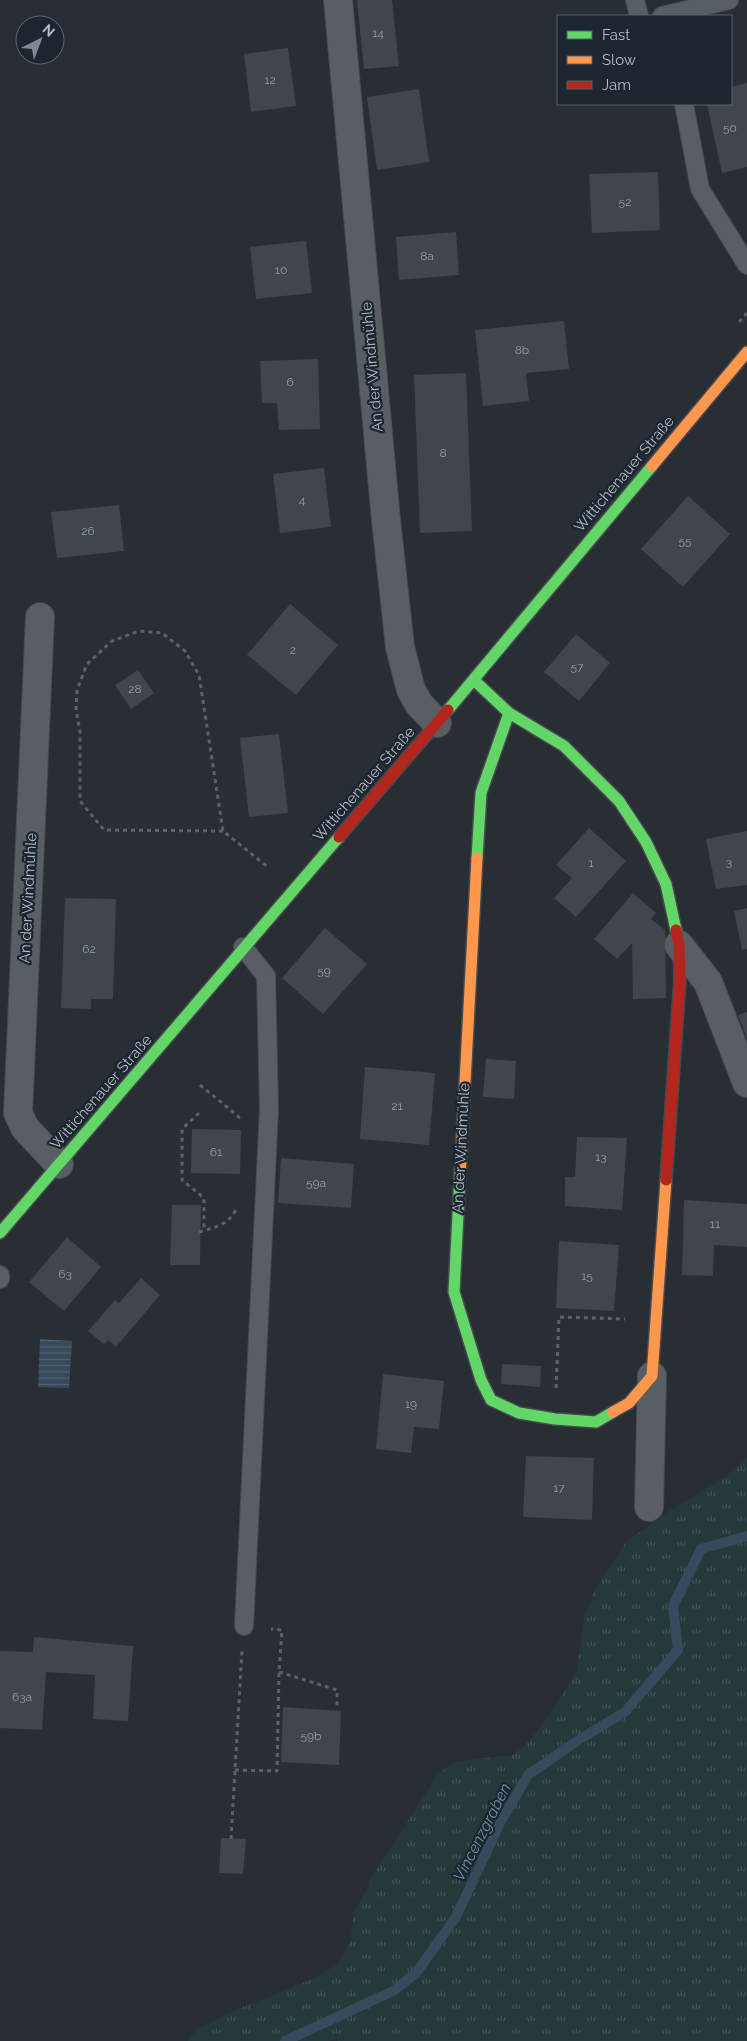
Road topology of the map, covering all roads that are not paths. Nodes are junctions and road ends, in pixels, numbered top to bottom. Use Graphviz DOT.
graph roads {
  1 [pos="338,0"];
  2 [pos="635,0"];
  3 [pos="729,0"];
  4 [pos="639,15"];
  5 [pos="669,15"];
  6 [pos="684,105"];
  7 [pos="747,265"];
  8 [pos="747,352"];
  9 [pos="40,618"];
  10 [pos="474,680"];
  11 [pos="509,713"];
  12 [pos="437,723"];
  13 [pos="679,946"];
  14 [pos="243,947"];
  15 [pos="747,1083"];
  16 [pos="59,1164"];
  17 [pos="0,1233"];
  18 [pos="652,1376"];
  19 [pos="649,1507"];
  20 [pos="244,1626"];
  1 -- 12 [label="street, An der Windmühle"];
  2 -- 4 [label="lane"];
  3 -- 5 [label="lane"];
  6 -- 7 [label="lane"];
  8 -- 10 [label="street, Wittichenauer Straße"];
  9 -- 16 [label="street, An der Windmühle"];
  10 -- 11 [label="street"];
  10 -- 12 [label="street, Wittichenauer Straße"];
  11 -- 13 [label="street"];
  11 -- 18 [label="street, An der Windmühle"];
  12 -- 14 [label="street, Wittichenauer Straße"];
  13 -- 15 [label="street"];
  13 -- 18 [label="street"];
  14 -- 16 [label="street, Wittichenauer Straße"];
  14 -- 20 [label="lane"];
  16 -- 17 [label="street, Wittichenauer Straße"];
  18 -- 19 [label="street"];
}
